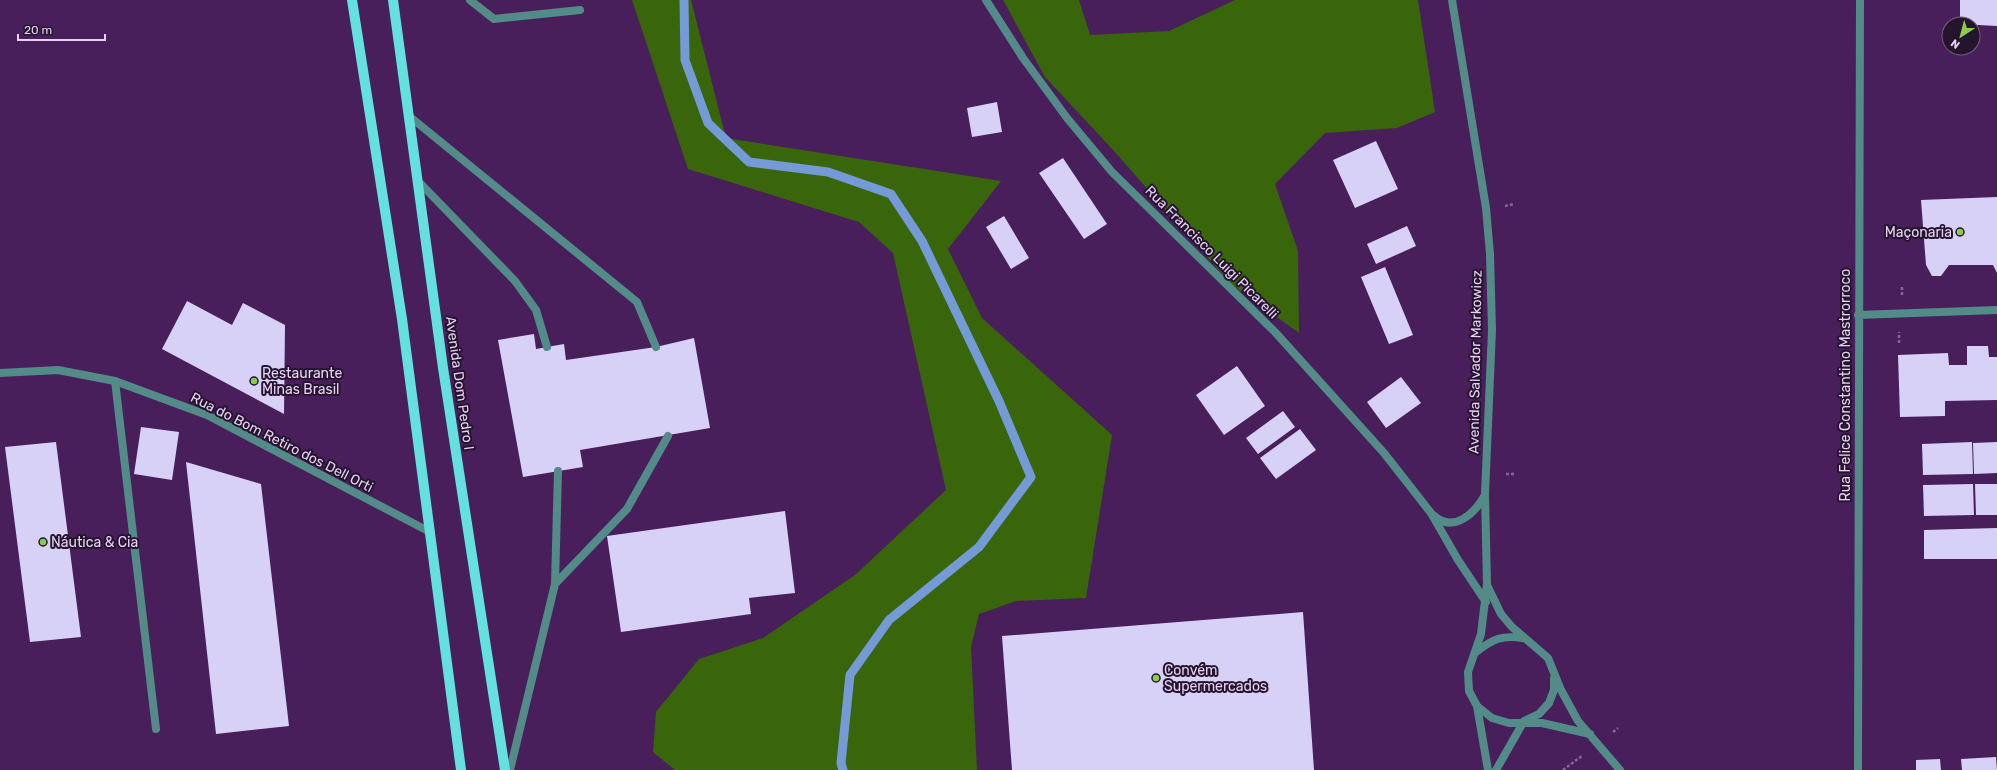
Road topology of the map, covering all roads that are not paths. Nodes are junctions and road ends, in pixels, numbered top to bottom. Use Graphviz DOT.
graph roads {
  1 [pos="352,0"];
  2 [pos="394,0"];
  3 [pos="470,0"];
  4 [pos="986,0"];
  5 [pos="1452,0"];
  6 [pos="1860,0"];
  7 [pos="580,10"];
  8 [pos="409,116"];
  9 [pos="418,181"];
  10 [pos="1997,310"];
  11 [pos="1858,315"];
  12 [pos="547,347"];
  13 [pos="656,347"];
  14 [pos="0,373"];
  15 [pos="116,381"];
  16 [pos="668,436"];
  17 [pos="558,471"];
  18 [pos="1485,494"];
  19 [pos="1431,513"];
  20 [pos="430,532"];
  21 [pos="555,584"];
  22 [pos="1487,584"];
  23 [pos="1486,602"];
  24 [pos="1523,638"];
  25 [pos="1476,652"];
  26 [pos="1555,673"];
  27 [pos="1476,706"];
  28 [pos="1524,721"];
  29 [pos="156,729"];
  30 [pos="1591,734"];
  31 [pos="1618,769"];
  32 [pos="461,770"];
  33 [pos="505,770"];
  34 [pos="510,770"];
  35 [pos="1488,770"];
  36 [pos="1496,770"];
  37 [pos="1858,770"];
  1 -- 20 [label="main road"];
  2 -- 8 [label="main road, Avenida Dom Pedro I"];
  3 -- 7 [label="street"];
  4 -- 19 [label="street, Rua Francisco Luigi Picarelli"];
  5 -- 18 [label="street, Avenida Salvador Markowicz"];
  6 -- 11 [label="street, Rua Felice Constantino Mastrorroco"];
  8 -- 9 [label="main road, Avenida Dom Pedro I"];
  8 -- 13 [label="street"];
  9 -- 12 [label="street"];
  9 -- 33 [label="main road, Avenida Dom Pedro I"];
  10 -- 11 [label="street"];
  11 -- 37 [label="street, Rua Felice Constantino Mastrorroco"];
  14 -- 15 [label="street, Rua do Bom Retiro dos Dell Orti"];
  15 -- 20 [label="street, Rua do Bom Retiro dos Dell Orti"];
  15 -- 29 [label="street"];
  16 -- 21 [label="street"];
  17 -- 21 [label="street"];
  18 -- 19 [label="street"];
  18 -- 22 [label="street, Avenida Salvador Markowicz"];
  19 -- 23 [label="street, Rua Francisco Luigi Picarelli"];
  20 -- 32 [label="main road"];
  21 -- 34 [label="street"];
  22 -- 23 [label="street, Avenida Salvador Markowicz"];
  22 -- 24 [label="street"];
  23 -- 25 [label="street, Avenida Salvador Markowicz"];
  24 -- 25 [label="street"];
  24 -- 26 [label="street"];
  25 -- 27 [label="street"];
  26 -- 28 [label="street"];
  26 -- 30 [label="street"];
  27 -- 28 [label="street"];
  27 -- 35 [label="street"];
  28 -- 30 [label="street"];
  28 -- 36 [label="street"];
  30 -- 31 [label="street"];
}
